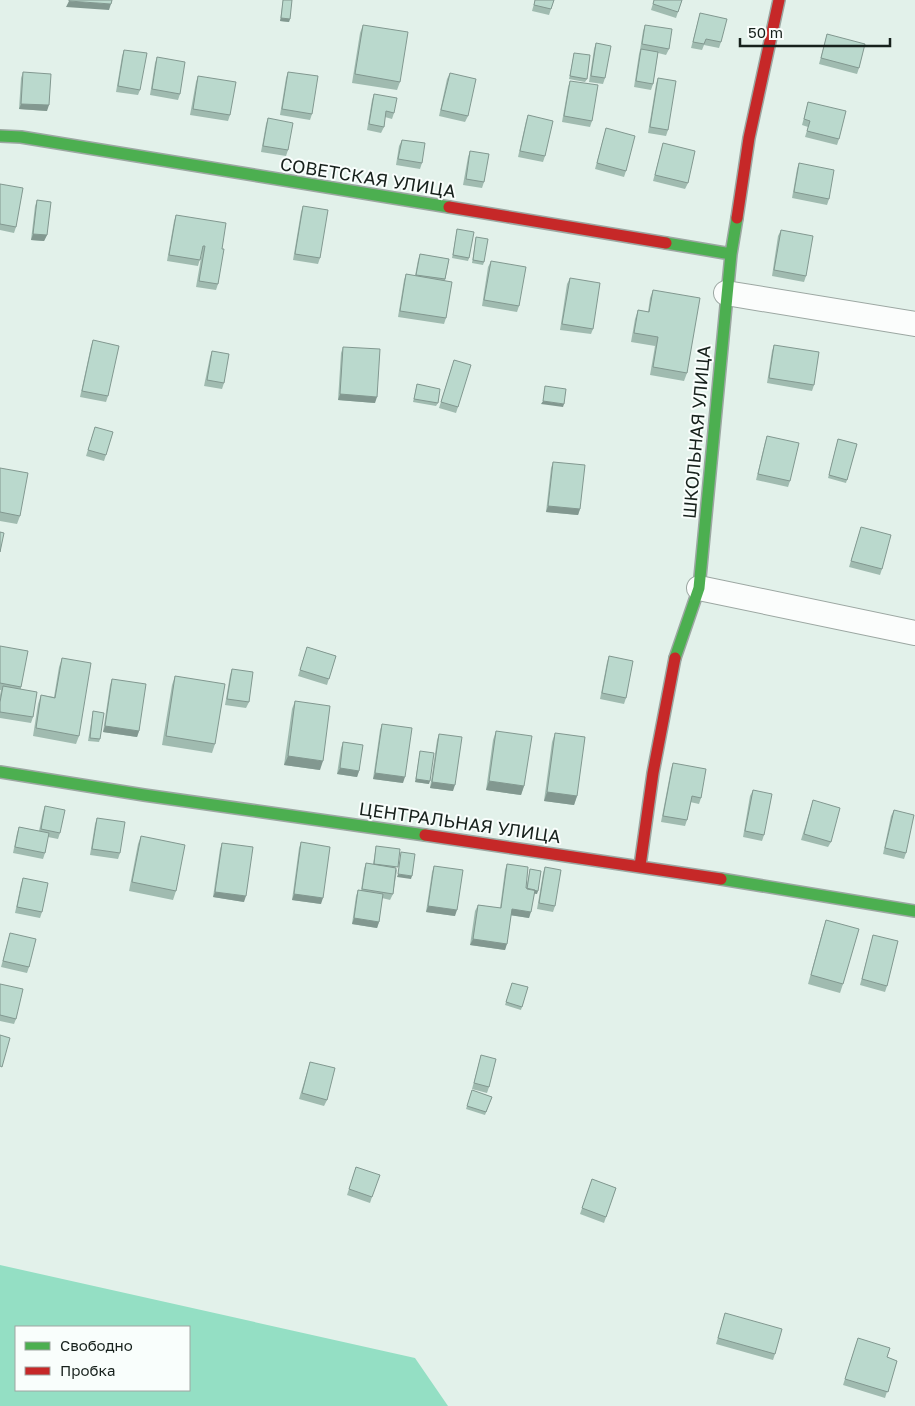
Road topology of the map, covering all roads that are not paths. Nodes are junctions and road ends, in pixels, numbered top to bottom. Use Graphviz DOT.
graph roads {
  1 [pos="779,0"];
  2 [pos="0,136"];
  3 [pos="731,254"];
  4 [pos="726,293"];
  5 [pos="915,324"];
  6 [pos="699,588"];
  7 [pos="915,633"];
  8 [pos="0,772"];
  9 [pos="640,866"];
  10 [pos="915,911"];
  1 -- 3 [label="street, ШКОЛЬНАЯ УЛИЦА"];
  2 -- 3 [label="street, СОВЕТСКАЯ УЛИЦА"];
  3 -- 4 [label="street, ШКОЛЬНАЯ УЛИЦА"];
  4 -- 5 [label="street"];
  4 -- 6 [label="street, ШКОЛЬНАЯ УЛИЦА"];
  6 -- 7 [label="street"];
  6 -- 9 [label="street, ШКОЛЬНАЯ УЛИЦА"];
  8 -- 9 [label="street, ЦЕНТРАЛЬНАЯ УЛИЦА"];
  9 -- 10 [label="street, ЦЕНТРАЛЬНАЯ УЛИЦА"];
}
